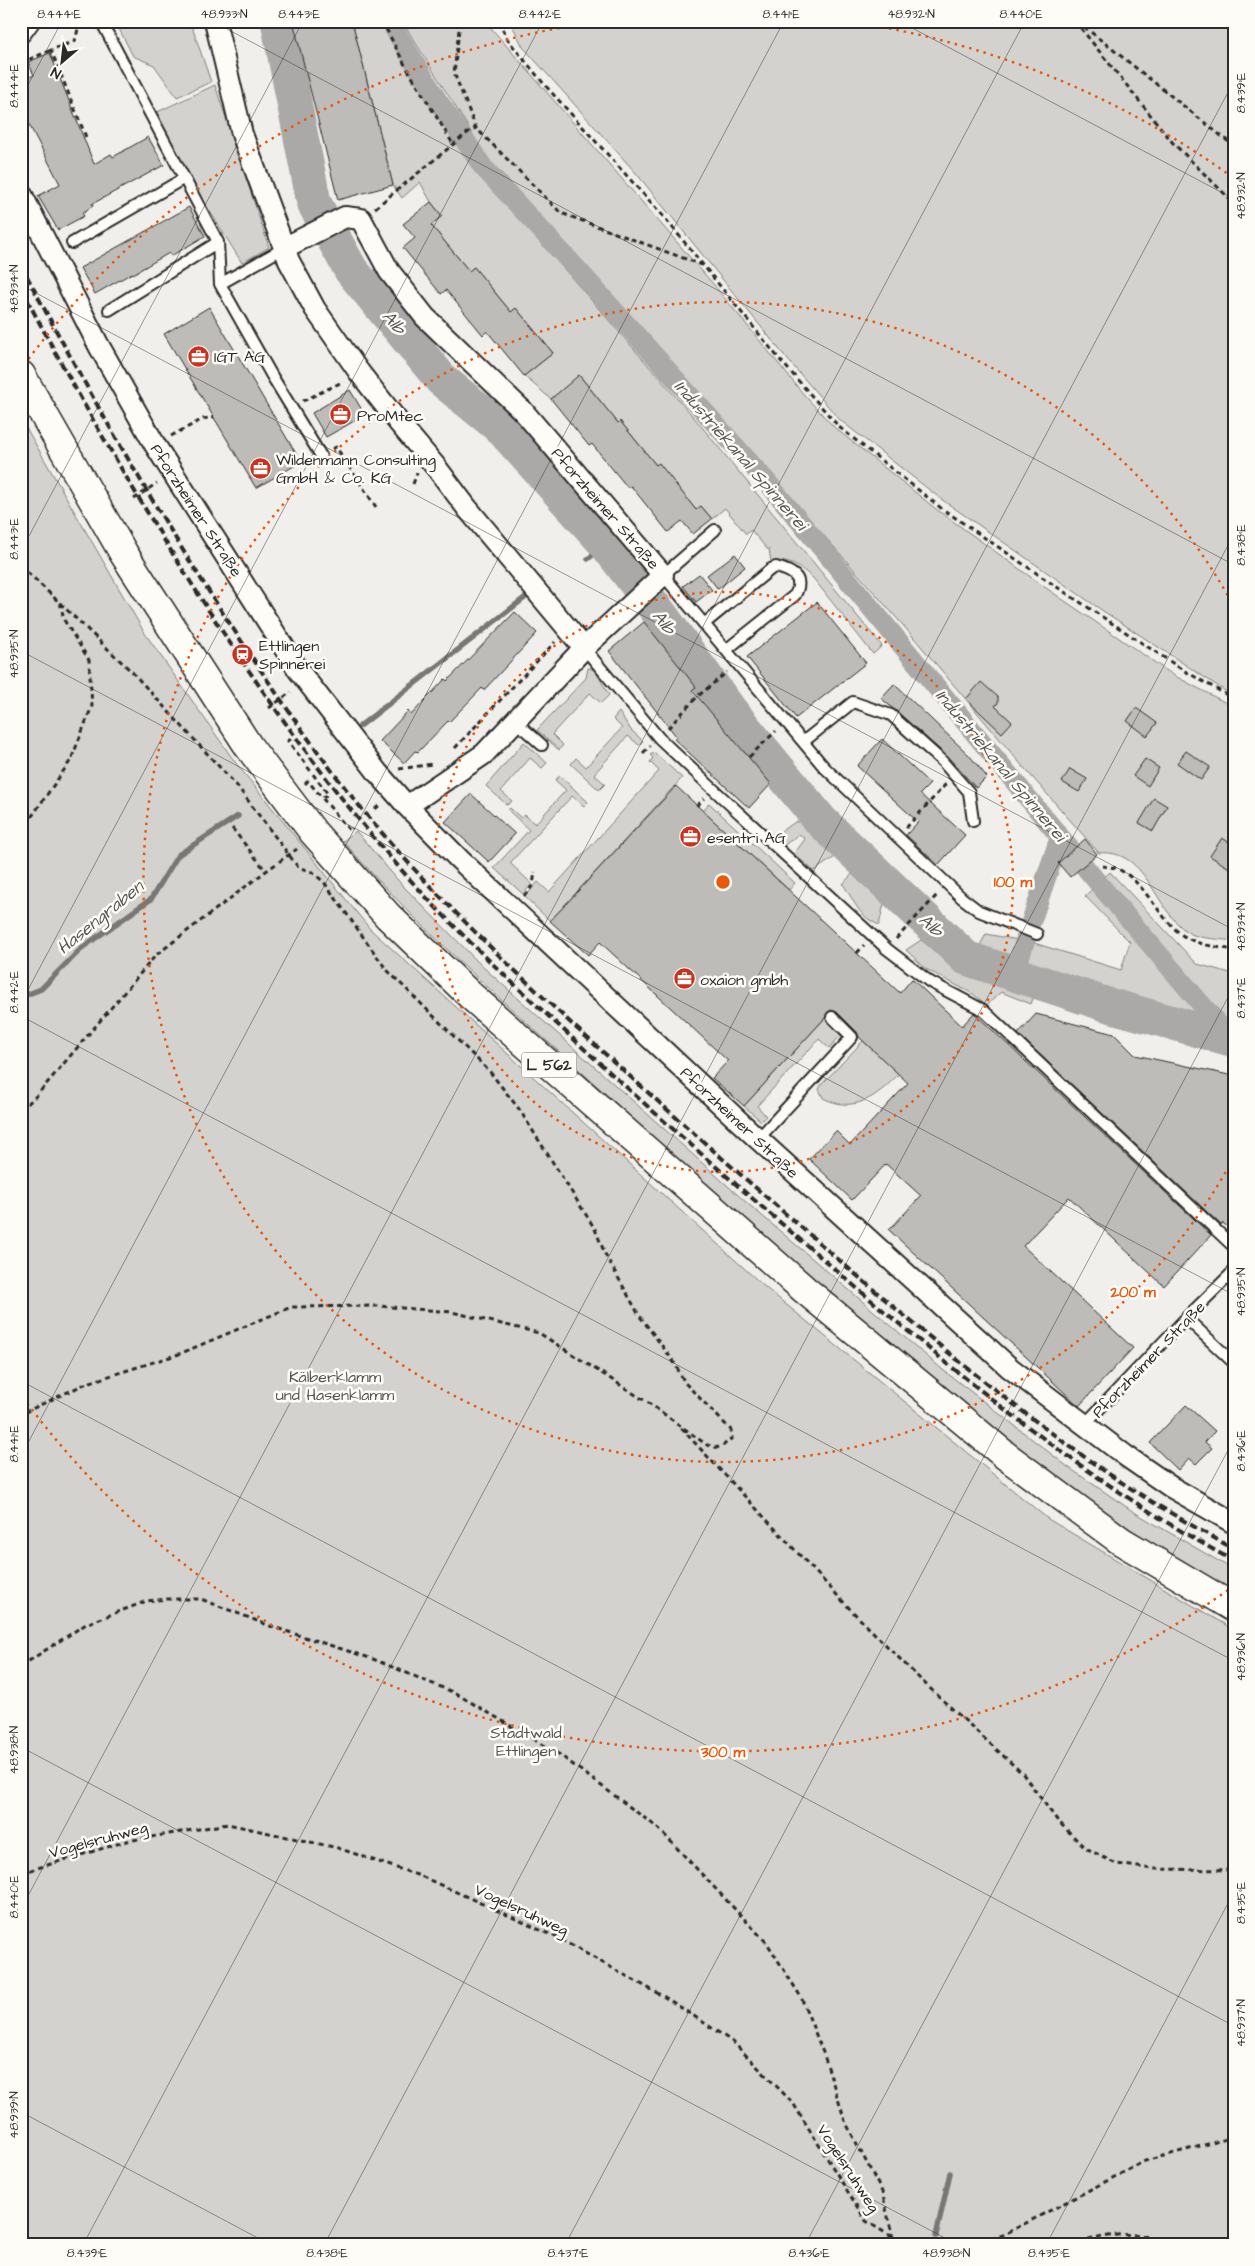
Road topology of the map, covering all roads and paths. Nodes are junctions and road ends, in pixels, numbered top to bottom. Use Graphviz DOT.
graph roads {
  1 [pos="29,21"];
  2 [pos="80,21"];
  3 [pos="101,21"];
  4 [pos="214,21"];
  5 [pos="382,21"];
  6 [pos="460,21"];
  7 [pos="498,21"];
  8 [pos="1076,21"];
  9 [pos="21,32"];
  10 [pos="51,50"];
  11 [pos="21,63"];
  12 [pos="476,128"];
  13 [pos="86,137"];
  14 [pos="453,144"];
  15 [pos="1234,146"];
  16 [pos="183,179"];
  17 [pos="21,193"];
  18 [pos="1234,203"];
  19 [pos="353,218"];
  20 [pos="218,242"];
  21 [pos="72,243"];
  22 [pos="292,244"];
  23 [pos="706,267"];
  24 [pos="220,284"];
  25 [pos="109,310"];
  26 [pos="21,375"];
  27 [pos="345,381"];
  28 [pos="291,406"];
  29 [pos="214,418"];
  30 [pos="180,431"];
  31 [pos="336,447"];
  32 [pos="322,456"];
  33 [pos="151,488"];
  34 [pos="134,499"];
  35 [pos="376,507"];
  36 [pos="715,530"];
  37 [pos="21,566"];
  38 [pos="657,580"];
  39 [pos="60,602"];
  40 [pos="704,624"];
  41 [pos="568,628"];
  42 [pos="584,648"];
  43 [pos="726,650"];
  44 [pos="719,677"];
  45 [pos="294,690"];
  46 [pos="1234,699"];
  47 [pos="269,708"];
  48 [pos="515,721"];
  49 [pos="659,738"];
  50 [pos="291,739"];
  51 [pos="765,742"];
  52 [pos="803,742"];
  53 [pos="542,745"];
  54 [pos="454,750"];
  55 [pos="749,757"];
  56 [pos="441,763"];
  57 [pos="378,774"];
  58 [pos="954,775"];
  59 [pos="305,784"];
  60 [pos="323,798"];
  61 [pos="378,803"];
  62 [pos="407,806"];
  63 [pos="375,809"];
  64 [pos="266,815"];
  65 [pos="262,818"];
  66 [pos="973,821"];
  67 [pos="232,828"];
  68 [pos="352,828"];
  69 [pos="21,832"];
  70 [pos="898,838"];
  71 [pos="289,857"];
  72 [pos="1102,866"];
  73 [pos="266,871"];
  74 [pos="535,872"];
  75 [pos="928,905"];
  76 [pos="512,909"];
  77 [pos="1037,934"];
  78 [pos="887,949"];
  79 [pos="1234,950"];
  80 [pos="832,1018"];
  81 [pos="21,1110"];
  82 [pos="758,1139"];
  83 [pos="1234,1247"];
  84 [pos="1234,1271"];
  85 [pos="1186,1318"];
  86 [pos="1234,1362"];
  87 [pos="21,1414"];
  88 [pos="676,1422"];
  89 [pos="1084,1425"];
  90 [pos="1234,1523"];
  91 [pos="1234,1608"];
  92 [pos="21,1666"];
  93 [pos="1234,1870"];
  94 [pos="21,1873"];
  95 [pos="1234,2137"];
  96 [pos="893,2238"];
  97 [pos="989,2243"];
  98 [pos="904,2245"];
  99 [pos="974,2245"];
  100 [pos="1071,2245"];
  101 [pos="1166,2245"];
  1 -- 9 [label="street"];
  2 -- 10 [label="path"];
  3 -- 16 [label="lane"];
  4 -- 22 [label="street"];
  5 -- 14 [label="path"];
  6 -- 12 [label="path"];
  7 -- 23 [label="path"];
  8 -- 15 [label="path"];
  8 -- 18 [label="path"];
  10 -- 11 [label="path"];
  10 -- 13 [label="path"];
  12 -- 14 [label="path"];
  12 -- 23 [label="path"];
  14 -- 19 [label="path"];
  16 -- 20 [label="lane"];
  16 -- 21 [label="lane"];
  17 -- 57 [label="street, Pforzheimer Straße"];
  19 -- 22 [label="street"];
  19 -- 38 [label="street, Pforzheimer Straße"];
  20 -- 24 [label="lane"];
  20 -- 25 [label="lane"];
  22 -- 24 [label="lane"];
  22 -- 41 [label="street"];
  23 -- 46 [label="path"];
  24 -- 28 [label="lane"];
  26 -- 91 [label="main road, L 562"];
  27 -- 28 [label="path"];
  28 -- 32 [label="lane"];
  29 -- 30 [label="path"];
  31 -- 35 [label="path"];
  33 -- 34 [label="path"];
  36 -- 38 [label="lane"];
  37 -- 39 [label="path"];
  38 -- 40 [label="lane"];
  38 -- 42 [label="street, Pforzheimer Straße"];
  39 -- 65 [label="path"];
  39 -- 69 [label="path"];
  40 -- 43 [label="lane"];
  40 -- 43 [label="lane"];
  41 -- 42 [label="street"];
  41 -- 54 [label="path"];
  42 -- 48 [label="street, Pforzheimer Straße"];
  42 -- 49 [label="lane"];
  43 -- 52 [label="lane"];
  44 -- 49 [label="path"];
  45 -- 47 [label="path"];
  48 -- 53 [label="lane"];
  48 -- 62 [label="street, Pforzheimer Straße"];
  49 -- 78 [label="lane"];
  50 -- 60 [label="path"];
  51 -- 55 [label="path"];
  52 -- 58 [label="lane"];
  52 -- 70 [label="lane"];
  56 -- 57 [label="path"];
  57 -- 62 [label="street, Pforzheimer Straße"];
  58 -- 66 [label="lane"];
  58 -- 70 [label="path"];
  59 -- 60 [label="path"];
  60 -- 68 [label="path"];
  61 -- 63 [label="path"];
  62 -- 76 [label="street, Pforzheimer Straße"];
  64 -- 65 [label="path"];
  65 -- 71 [label="path"];
  67 -- 73 [label="path"];
  70 -- 77 [label="lane"];
  71 -- 73 [label="path"];
  71 -- 88 [label="path"];
  72 -- 79 [label="path"];
  73 -- 81 [label="path"];
  74 -- 76 [label="path"];
  75 -- 78 [label="path"];
  76 -- 82 [label="street, Pforzheimer Straße"];
  78 -- 83 [label="lane"];
  80 -- 82 [label="lane"];
  82 -- 89 [label="street, Pforzheimer Straße"];
  84 -- 85 [label="lane, Pforzheimer Straße"];
  85 -- 86 [label="lane"];
  85 -- 89 [label="lane, Pforzheimer Straße"];
  87 -- 88 [label="path"];
  88 -- 93 [label="path"];
  89 -- 90 [label="street, Pforzheimer Straße"];
  92 -- 96 [label="path"];
  94 -- 96 [label="path, Vogelsruhweg"];
  95 -- 97 [label="path"];
  96 -- 98 [label="path, Vogelsruhweg"];
  97 -- 99 [label="path"];
  100 -- 101 [label="path"];
}
